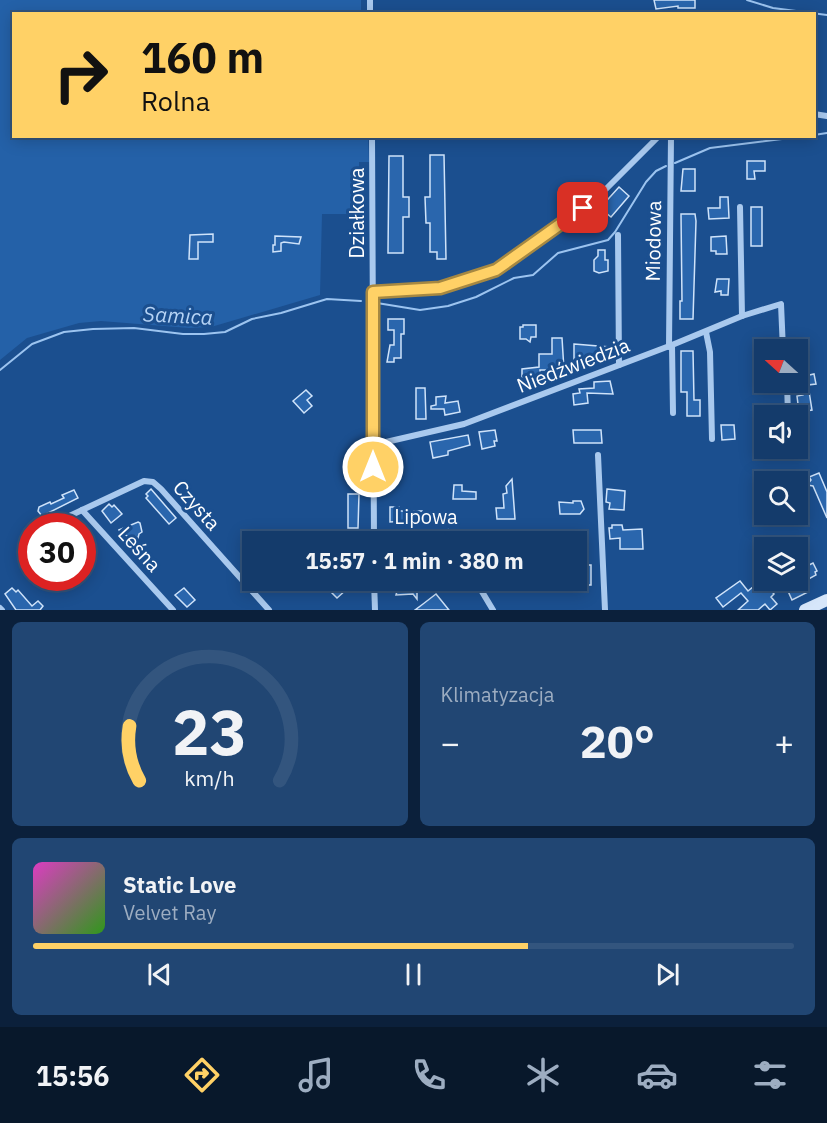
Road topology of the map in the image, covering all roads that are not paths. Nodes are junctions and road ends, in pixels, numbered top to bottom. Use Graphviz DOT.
graph roads {
  1 [pos="372,138"];
  2 [pos="657,138"];
  3 [pos="671,138"];
  4 [pos="740,207"];
  5 [pos="618,235"];
  6 [pos="373,292"];
  7 [pos="742,316"];
  8 [pos="706,332"];
  9 [pos="783,339"];
  10 [pos="670,346"];
  11 [pos="619,365"];
  12 [pos="673,413"];
  13 [pos="712,439"];
  14 [pos="373,445"];
  15 [pos="598,455"];
  16 [pos="82,510"];
  17 [pos="76,513"];
  18 [pos="374,531"];
  19 [pos="374,591"];
  20 [pos="482,591"];
  21 [pos="827,600"];
  22 [pos="173,610"];
  23 [pos="269,610"];
  24 [pos="375,610"];
  25 [pos="493,610"];
  26 [pos="605,610"];
  27 [pos="805,610"];
  1 -- 6 [label="street, Działkowa"];
  2 -- 6 [label="street"];
  3 -- 10 [label="street, Miodowa"];
  4 -- 7 [label="street"];
  5 -- 11 [label="street"];
  6 -- 14 [label="street, Działkowa"];
  7 -- 8 [label="street, Niedźwiedzia"];
  7 -- 9 [label="street, Niedźwiedzia"];
  8 -- 10 [label="street, Niedźwiedzia"];
  8 -- 13 [label="street"];
  10 -- 11 [label="street, Niedźwiedzia"];
  10 -- 12 [label="street, Miodowa"];
  11 -- 14 [label="street, Niedźwiedzia"];
  14 -- 18 [label="street, Działkowa"];
  15 -- 26 [label="street"];
  16 -- 17 [label="street, Czysta"];
  16 -- 22 [label="street, Leśna"];
  16 -- 23 [label="street, Czysta"];
  19 -- 24 [label="street"];
  20 -- 25 [label="street"];
  21 -- 27 [label="main road"];
}
